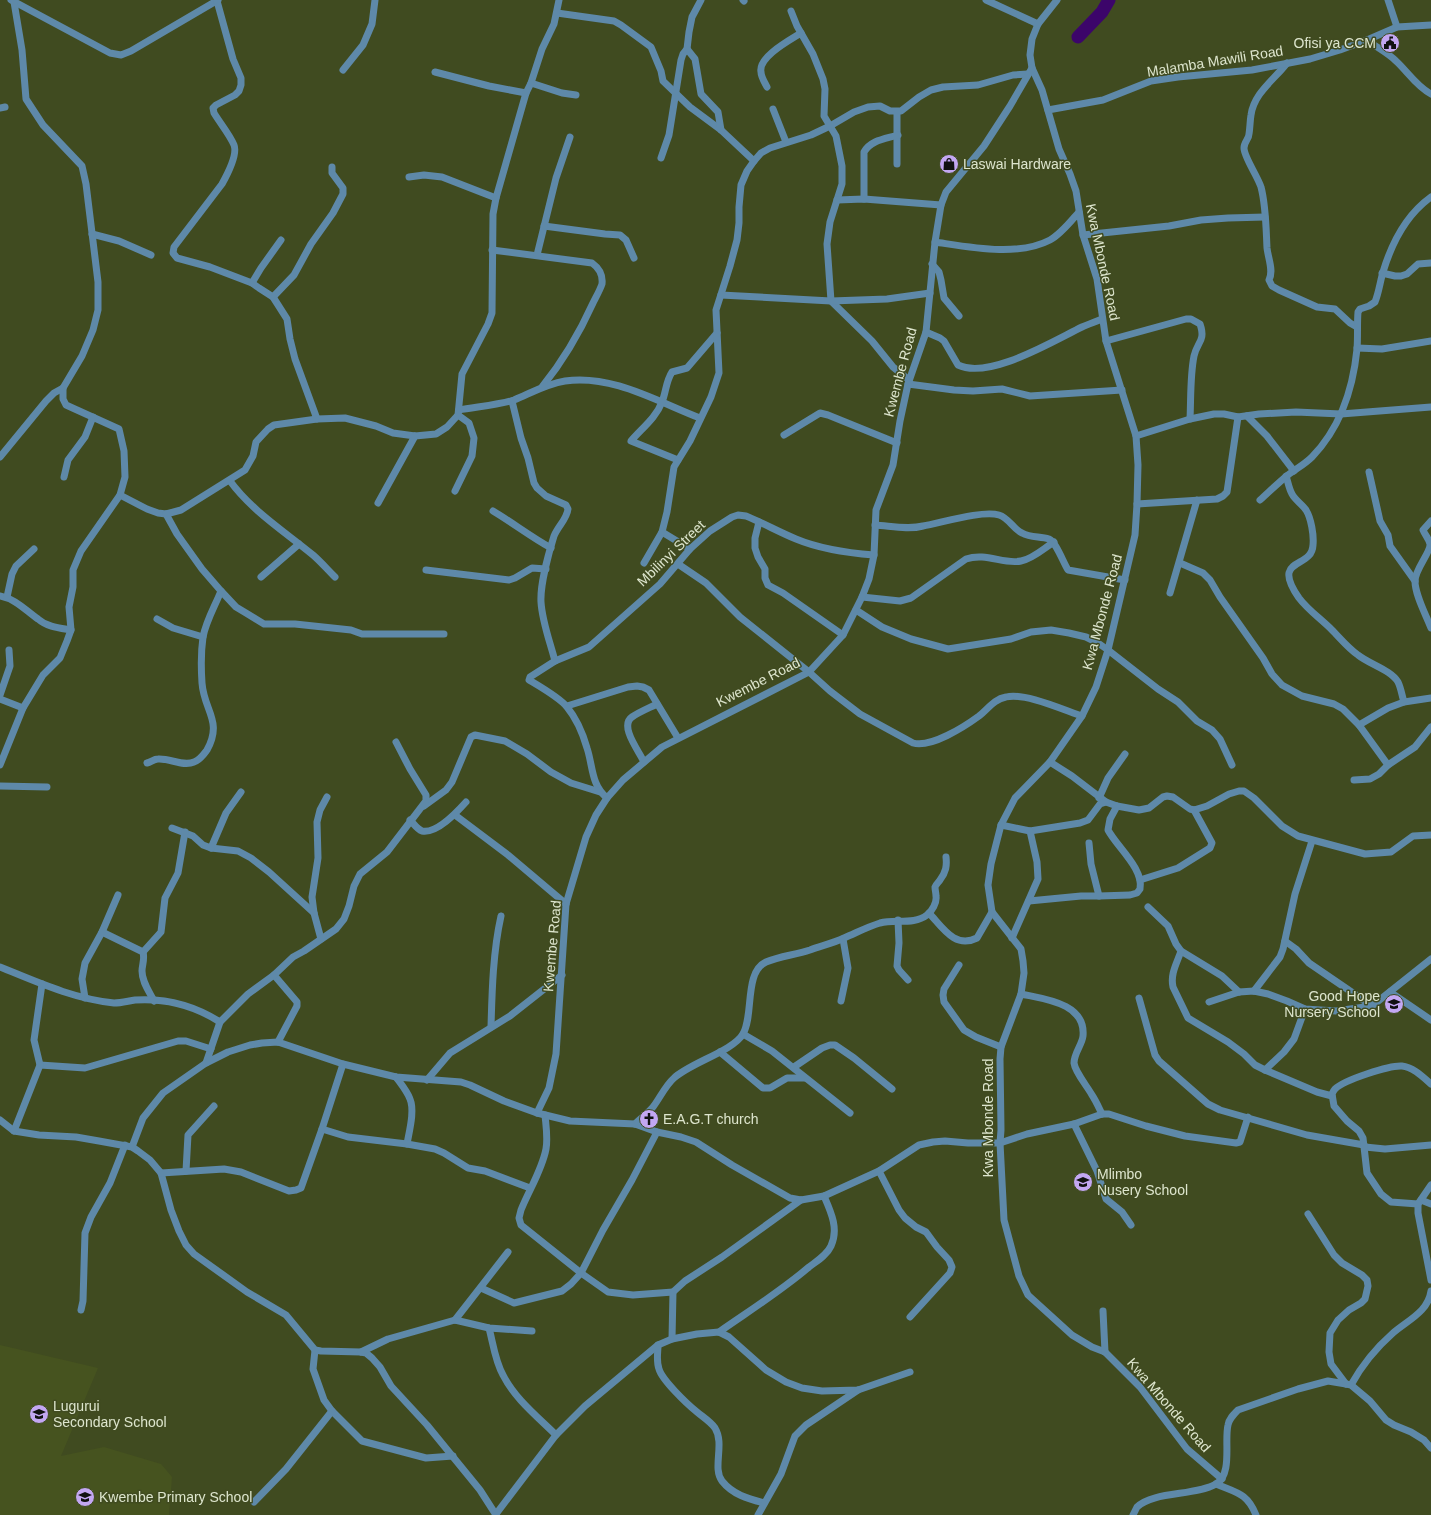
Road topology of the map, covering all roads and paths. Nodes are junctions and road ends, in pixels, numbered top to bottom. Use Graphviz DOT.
graph roads {
  1 [pos="218,0"];
  2 [pos="375,0"];
  3 [pos="559,0"];
  4 [pos="701,0"];
  5 [pos="986,0"];
  6 [pos="1057,0"];
  7 [pos="1388,0"];
  8 [pos="12,1"];
  9 [pos="791,11"];
  10 [pos="557,13"];
  11 [pos="1038,24"];
  12 [pos="1431,25"];
  13 [pos="1397,27"];
  14 [pos="800,33"];
  15 [pos="1367,40"];
  16 [pos="687,49"];
  17 [pos="1287,63"];
  18 [pos="342,70"];
  19 [pos="1030,71"];
  20 [pos="435,72"];
  21 [pos="531,84"];
  22 [pos="767,87"];
  23 [pos="526,93"];
  24 [pos="675,93"];
  25 [pos="1431,94"];
  26 [pos="576,95"];
  27 [pos="773,109"];
  28 [pos="1048,110"];
  29 [pos="897,112"];
  30 [pos="830,126"];
  31 [pos="721,130"];
  32 [pos="898,135"];
  33 [pos="570,137"];
  34 [pos="786,142"];
  35 [pos="661,158"];
  36 [pos="754,161"];
  37 [pos="897,164"];
  38 [pos="332,167"];
  39 [pos="408,177"];
  40 [pos="1431,196"];
  41 [pos="496,198"];
  42 [pos="864,199"];
  43 [pos="836,200"];
  44 [pos="941,205"];
  45 [pos="1079,212"];
  46 [pos="1265,217"];
  47 [pos="544,226"];
  48 [pos="92,234"];
  49 [pos="1083,235"];
  50 [pos="281,240"];
  51 [pos="935,242"];
  52 [pos="492,250"];
  53 [pos="151,255"];
  54 [pos="537,255"];
  55 [pos="634,258"];
  56 [pos="1431,263"];
  57 [pos="932,264"];
  58 [pos="1382,273"];
  59 [pos="252,283"];
  60 [pos="930,293"];
  61 [pos="721,295"];
  62 [pos="273,297"];
  63 [pos="831,300"];
  64 [pos="959,316"];
  65 [pos="1102,319"];
  66 [pos="1357,327"];
  67 [pos="926,332"];
  68 [pos="717,334"];
  69 [pos="1431,340"];
  70 [pos="1106,341"];
  71 [pos="1357,348"];
  72 [pos="909,382"];
  73 [pos="542,387"];
  74 [pos="63,388"];
  75 [pos="1122,390"];
  76 [pos="512,401"];
  77 [pos="662,402"];
  78 [pos="1431,407"];
  79 [pos="459,413"];
  80 [pos="1341,414"];
  81 [pos="1247,416"];
  82 [pos="93,417"];
  83 [pos="1238,417"];
  84 [pos="700,418"];
  85 [pos="317,419"];
  86 [pos="1190,419"];
  87 [pos="784,435"];
  88 [pos="415,436"];
  89 [pos="1136,436"];
  90 [pos="897,443"];
  91 [pos="0,457"];
  92 [pos="678,460"];
  93 [pos="1294,471"];
  94 [pos="1370,472"];
  95 [pos="1286,476"];
  96 [pos="64,477"];
  97 [pos="230,481"];
  98 [pos="455,491"];
  99 [pos="120,495"];
  100 [pos="1197,500"];
  101 [pos="1260,500"];
  102 [pos="378,503"];
  103 [pos="1137,504"];
  104 [pos="493,511"];
  105 [pos="166,514"];
  106 [pos="1431,521"];
  107 [pos="759,522"];
  108 [pos="875,525"];
  109 [pos="662,532"];
  110 [pos="1054,542"];
  111 [pos="299,544"];
  112 [pos="551,548"];
  113 [pos="34,549"];
  114 [pos="690,549"];
  115 [pos="874,555"];
  116 [pos="644,563"];
  117 [pos="1180,563"];
  118 [pos="678,564"];
  119 [pos="546,569"];
  120 [pos="426,570"];
  121 [pos="261,577"];
  122 [pos="335,577"];
  123 [pos="1125,580"];
  124 [pos="1415,581"];
  125 [pos="221,592"];
  126 [pos="1170,593"];
  127 [pos="4,596"];
  128 [pos="862,597"];
  129 [pos="856,610"];
  130 [pos="157,619"];
  131 [pos="1431,628"];
  132 [pos="71,630"];
  133 [pos="444,634"];
  134 [pos="843,635"];
  135 [pos="203,637"];
  136 [pos="9,650"];
  137 [pos="1108,650"];
  138 [pos="555,661"];
  139 [pos="809,672"];
  140 [pos="0,695"];
  141 [pos="1431,698"];
  142 [pos="0,699"];
  143 [pos="1404,702"];
  144 [pos="657,704"];
  145 [pos="566,706"];
  146 [pos="23,708"];
  147 [pos="1082,716"];
  148 [pos="1359,725"];
  149 [pos="1431,727"];
  150 [pos="678,738"];
  151 [pos="396,742"];
  152 [pos="1125,754"];
  153 [pos="2,756"];
  154 [pos="644,762"];
  155 [pos="1050,762"];
  156 [pos="147,763"];
  157 [pos="0,765"];
  158 [pos="1232,765"];
  159 [pos="1388,765"];
  160 [pos="1354,780"];
  161 [pos="0,786"];
  162 [pos="47,787"];
  163 [pos="241,792"];
  164 [pos="600,792"];
  165 [pos="327,797"];
  166 [pos="607,798"];
  167 [pos="1103,800"];
  168 [pos="466,802"];
  169 [pos="1117,806"];
  170 [pos="422,808"];
  171 [pos="1194,810"];
  172 [pos="455,815"];
  173 [pos="410,820"];
  174 [pos="1000,825"];
  175 [pos="172,828"];
  176 [pos="1030,831"];
  177 [pos="185,832"];
  178 [pos="1431,834"];
  179 [pos="1312,841"];
  180 [pos="1088,843"];
  181 [pos="211,848"];
  182 [pos="946,857"];
  183 [pos="1140,880"];
  184 [pos="118,894"];
  185 [pos="1099,896"];
  186 [pos="1029,901"];
  187 [pos="566,904"];
  188 [pos="1148,906"];
  189 [pos="992,912"];
  190 [pos="314,913"];
  191 [pos="929,913"];
  192 [pos="501,916"];
  193 [pos="898,920"];
  194 [pos="102,932"];
  195 [pos="1012,938"];
  196 [pos="321,939"];
  197 [pos="843,939"];
  198 [pos="1285,941"];
  199 [pos="1182,951"];
  200 [pos="143,952"];
  201 [pos="1431,960"];
  202 [pos="959,965"];
  203 [pos="0,967"];
  204 [pos="274,975"];
  205 [pos="562,975"];
  206 [pos="908,980"];
  207 [pos="42,984"];
  208 [pos="1254,991"];
  209 [pos="1239,992"];
  210 [pos="1390,992"];
  211 [pos="1021,994"];
  212 [pos="85,998"];
  213 [pos="1139,998"];
  214 [pos="154,1000"];
  215 [pos="841,1001"];
  216 [pos="1208,1002"];
  217 [pos="1372,1006"];
  218 [pos="1305,1009"];
  219 [pos="1431,1020"];
  220 [pos="220,1022"];
  221 [pos="491,1027"];
  222 [pos="743,1034"];
  223 [pos="278,1042"];
  224 [pos="1001,1047"];
  225 [pos="211,1049"];
  226 [pos="720,1052"];
  227 [pos="206,1063"];
  228 [pos="343,1064"];
  229 [pos="40,1066"];
  230 [pos="794,1067"];
  231 [pos="1265,1070"];
  232 [pos="396,1077"];
  233 [pos="805,1078"];
  234 [pos="427,1080"];
  235 [pos="1431,1084"];
  236 [pos="892,1089"];
  237 [pos="1332,1096"];
  238 [pos="214,1106"];
  239 [pos="537,1113"];
  240 [pos="850,1113"];
  241 [pos="1102,1114"];
  242 [pos="545,1115"];
  243 [pos="1248,1117"];
  244 [pos="0,1120"];
  245 [pos="635,1124"];
  246 [pos="1074,1124"];
  247 [pos="322,1129"];
  248 [pos="14,1131"];
  249 [pos="656,1132"];
  250 [pos="1000,1143"];
  251 [pos="407,1144"];
  252 [pos="1431,1145"];
  253 [pos="128,1146"];
  254 [pos="1365,1146"];
  255 [pos="186,1171"];
  256 [pos="879,1171"];
  257 [pos="161,1173"];
  258 [pos="1431,1186"];
  259 [pos="530,1188"];
  260 [pos="824,1196"];
  261 [pos="801,1200"];
  262 [pos="1419,1202"];
  263 [pos="1431,1204"];
  264 [pos="1308,1214"];
  265 [pos="1131,1224"];
  266 [pos="508,1252"];
  267 [pos="581,1272"];
  268 [pos="1431,1280"];
  269 [pos="481,1288"];
  270 [pos="1431,1291"];
  271 [pos="673,1292"];
  272 [pos="1427,1309"];
  273 [pos="81,1310"];
  274 [pos="1103,1311"];
  275 [pos="910,1317"];
  276 [pos="455,1320"];
  277 [pos="489,1328"];
  278 [pos="532,1331"];
  279 [pos="719,1332"];
  280 [pos="672,1339"];
  281 [pos="658,1345"];
  282 [pos="314,1350"];
  283 [pos="361,1352"];
  284 [pos="1105,1352"];
  285 [pos="910,1372"];
  286 [pos="1348,1384"];
  287 [pos="858,1390"];
  288 [pos="332,1411"];
  289 [pos="556,1435"];
  290 [pos="1431,1448"];
  291 [pos="453,1456"];
  292 [pos="1219,1481"];
  293 [pos="254,1502"];
  294 [pos="764,1503"];
  295 [pos="496,1514"];
  296 [pos="758,1515"];
  297 [pos="1133,1515"];
  298 [pos="1256,1515"];
  1 -- 8 [label="street"];
  1 -- 59 [label="street"];
  2 -- 18 [label="street"];
  3 -- 10 [label="street"];
  4 -- 16 [label="street"];
  5 -- 11 [label="street"];
  6 -- 11 [label="street, Kwa Mbonde Road"];
  7 -- 13 [label="street"];
  8 -- 48 [label="street"];
  9 -- 14 [label="street"];
  10 -- 21 [label="street"];
  10 -- 24 [label="street"];
  11 -- 19 [label="street, Kwa Mbonde Road"];
  12 -- 13 [label="street, Malamba Mawili Road"];
  13 -- 15 [label="street, Malamba Mawili Road"];
  14 -- 22 [label="street"];
  14 -- 30 [label="street"];
  15 -- 17 [label="street, Malamba Mawili Road"];
  15 -- 25 [label="street"];
  16 -- 24 [label="street"];
  16 -- 31 [label="street"];
  17 -- 28 [label="street, Malamba Mawili Road"];
  17 -- 46 [label="street"];
  19 -- 28 [label="street, Kwa Mbonde Road"];
  19 -- 29 [label="street"];
  19 -- 44 [label="street, Kwembe Road"];
  20 -- 23 [label="street"];
  21 -- 23 [label="street"];
  21 -- 26 [label="street"];
  23 -- 41 [label="street"];
  24 -- 31 [label="street"];
  24 -- 35 [label="street"];
  27 -- 34 [label="street"];
  28 -- 45 [label="street, Kwa Mbonde Road"];
  29 -- 30 [label="street"];
  29 -- 32 [label="street"];
  30 -- 34 [label="street"];
  30 -- 43 [label="street"];
  31 -- 36 [label="street"];
  32 -- 37 [label="street"];
  32 -- 42 [label="street"];
  33 -- 47 [label="street"];
  34 -- 36 [label="street"];
  36 -- 61 [label="street"];
  38 -- 62 [label="street"];
  39 -- 41 [label="street"];
  40 -- 58 [label="street"];
  41 -- 52 [label="street"];
  42 -- 43 [label="street"];
  42 -- 44 [label="street"];
  43 -- 63 [label="street"];
  44 -- 51 [label="street, Kwembe Road"];
  45 -- 49 [label="street, Kwa Mbonde Road"];
  45 -- 51 [label="street"];
  46 -- 49 [label="street"];
  46 -- 66 [label="street"];
  47 -- 54 [label="street"];
  47 -- 55 [label="street"];
  48 -- 53 [label="street"];
  48 -- 74 [label="street"];
  49 -- 65 [label="street, Kwa Mbonde Road"];
  50 -- 59 [label="street"];
  51 -- 57 [label="street, Kwembe Road"];
  52 -- 54 [label="street"];
  52 -- 79 [label="street"];
  54 -- 73 [label="street"];
  56 -- 58 [label="street"];
  57 -- 60 [label="street, Kwembe Road"];
  57 -- 64 [label="street"];
  58 -- 66 [label="street"];
  59 -- 62 [label="street"];
  60 -- 63 [label="street"];
  60 -- 67 [label="street, Kwembe Road"];
  61 -- 63 [label="street"];
  61 -- 68 [label="street"];
  62 -- 85 [label="street"];
  63 -- 72 [label="street"];
  65 -- 67 [label="street"];
  65 -- 70 [label="street, Kwa Mbonde Road"];
  66 -- 71 [label="street"];
  67 -- 72 [label="street, Kwembe Road"];
  68 -- 77 [label="street"];
  68 -- 84 [label="street"];
  69 -- 71 [label="street"];
  70 -- 75 [label="street, Kwa Mbonde Road"];
  70 -- 86 [label="street"];
  71 -- 80 [label="street"];
  72 -- 75 [label="street"];
  72 -- 90 [label="street, Kwembe Road"];
  73 -- 76 [label="street"];
  73 -- 77 [label="street"];
  74 -- 82 [label="street"];
  74 -- 91 [label="street"];
  75 -- 89 [label="street, Kwa Mbonde Road"];
  76 -- 79 [label="street"];
  76 -- 112 [label="street"];
  77 -- 84 [label="street"];
  77 -- 92 [label="street"];
  78 -- 80 [label="street"];
  79 -- 88 [label="street"];
  79 -- 98 [label="street"];
  80 -- 81 [label="street"];
  80 -- 93 [label="street"];
  81 -- 83 [label="street"];
  81 -- 93 [label="street"];
  82 -- 96 [label="street"];
  82 -- 99 [label="street"];
  83 -- 86 [label="street"];
  83 -- 100 [label="street"];
  84 -- 92 [label="street"];
  85 -- 88 [label="street"];
  85 -- 97 [label="street"];
  86 -- 89 [label="street"];
  87 -- 90 [label="street"];
  88 -- 102 [label="street"];
  89 -- 103 [label="street, Kwa Mbonde Road"];
  90 -- 108 [label="street, Kwembe Road"];
  92 -- 109 [label="street"];
  93 -- 95 [label="street"];
  94 -- 124 [label="street"];
  95 -- 101 [label="street"];
  95 -- 143 [label="street"];
  97 -- 105 [label="street"];
  97 -- 111 [label="street"];
  99 -- 105 [label="street"];
  99 -- 132 [label="street"];
  100 -- 103 [label="street"];
  100 -- 117 [label="street"];
  103 -- 123 [label="street, Kwa Mbonde Road"];
  104 -- 112 [label="street"];
  105 -- 125 [label="street"];
  106 -- 124 [label="street"];
  107 -- 114 [label="street, Mbilinyi Street"];
  107 -- 115 [label="street, Mbilinyi Street"];
  107 -- 134 [label="street"];
  108 -- 110 [label="street"];
  108 -- 115 [label="street, Kwembe Road"];
  109 -- 114 [label="street"];
  109 -- 116 [label="street"];
  110 -- 123 [label="street"];
  110 -- 128 [label="street"];
  111 -- 121 [label="street"];
  111 -- 122 [label="street"];
  112 -- 119 [label="street"];
  113 -- 127 [label="street"];
  114 -- 118 [label="street, Mbilinyi Street"];
  115 -- 128 [label="street, Kwembe Road"];
  117 -- 126 [label="street"];
  117 -- 148 [label="street"];
  118 -- 138 [label="street, Mbilinyi Street"];
  118 -- 139 [label="street"];
  119 -- 120 [label="street"];
  119 -- 138 [label="street"];
  123 -- 137 [label="street, Kwa Mbonde Road"];
  124 -- 131 [label="street"];
  125 -- 133 [label="street"];
  125 -- 135 [label="street"];
  127 -- 132 [label="street"];
  128 -- 129 [label="street, Kwembe Road"];
  129 -- 134 [label="street, Kwembe Road"];
  129 -- 137 [label="street"];
  130 -- 135 [label="street"];
  132 -- 146 [label="street"];
  134 -- 139 [label="street, Kwembe Road"];
  135 -- 156 [label="street"];
  136 -- 140 [label="street"];
  137 -- 147 [label="street, Kwa Mbonde Road"];
  137 -- 158 [label="street"];
  138 -- 145 [label="street, Mbilinyi Street"];
  139 -- 147 [label="street"];
  139 -- 150 [label="street, Kwembe Road"];
  141 -- 143 [label="street"];
  142 -- 146 [label="street"];
  143 -- 148 [label="street"];
  144 -- 145 [label="street"];
  144 -- 150 [label="street"];
  144 -- 154 [label="street"];
  145 -- 164 [label="street"];
  146 -- 153 [label="street"];
  147 -- 155 [label="street, Kwa Mbonde Road"];
  148 -- 159 [label="street"];
  149 -- 159 [label="street"];
  150 -- 154 [label="street, Kwembe Road"];
  151 -- 170 [label="street"];
  152 -- 167 [label="street"];
  153 -- 157 [label="street"];
  154 -- 166 [label="street, Kwembe Road"];
  155 -- 167 [label="street"];
  155 -- 174 [label="street, Kwa Mbonde Road"];
  159 -- 160 [label="street"];
  161 -- 162 [label="street"];
  163 -- 181 [label="street"];
  164 -- 166 [label="street"];
  164 -- 170 [label="street"];
  165 -- 190 [label="street"];
  166 -- 187 [label="street, Kwembe Road"];
  167 -- 169 [label="street"];
  167 -- 176 [label="street"];
  168 -- 172 [label="street"];
  169 -- 171 [label="street"];
  169 -- 183 [label="street"];
  170 -- 173 [label="street"];
  171 -- 179 [label="street"];
  171 -- 183 [label="street"];
  172 -- 173 [label="street"];
  172 -- 187 [label="street"];
  173 -- 196 [label="street"];
  174 -- 176 [label="street"];
  174 -- 189 [label="street, Kwa Mbonde Road"];
  175 -- 177 [label="street"];
  176 -- 186 [label="street"];
  177 -- 181 [label="street"];
  177 -- 200 [label="street"];
  178 -- 179 [label="street"];
  179 -- 198 [label="street"];
  180 -- 185 [label="street"];
  181 -- 190 [label="street"];
  182 -- 191 [label="street"];
  183 -- 185 [label="street"];
  184 -- 194 [label="street"];
  185 -- 186 [label="street"];
  186 -- 195 [label="street"];
  187 -- 205 [label="street, Kwembe Road"];
  188 -- 199 [label="street"];
  189 -- 191 [label="street"];
  189 -- 195 [label="street, Kwa Mbonde Road"];
  190 -- 196 [label="street"];
  191 -- 193 [label="street"];
  192 -- 221 [label="street"];
  193 -- 197 [label="street"];
  193 -- 206 [label="street"];
  194 -- 200 [label="street"];
  194 -- 212 [label="street"];
  195 -- 211 [label="street, Kwa Mbonde Road"];
  196 -- 204 [label="street"];
  197 -- 215 [label="street"];
  197 -- 222 [label="street"];
  198 -- 208 [label="street"];
  198 -- 217 [label="street"];
  199 -- 209 [label="street"];
  199 -- 231 [label="street"];
  200 -- 214 [label="street"];
  201 -- 210 [label="street"];
  202 -- 224 [label="street"];
  203 -- 207 [label="street"];
  204 -- 220 [label="street"];
  204 -- 223 [label="street"];
  205 -- 221 [label="street"];
  205 -- 239 [label="street, Kwembe Road"];
  207 -- 212 [label="street"];
  207 -- 229 [label="street"];
  208 -- 209 [label="street"];
  208 -- 218 [label="street"];
  209 -- 216 [label="street"];
  210 -- 217 [label="street"];
  210 -- 219 [label="street"];
  211 -- 224 [label="street, Kwa Mbonde Road"];
  211 -- 241 [label="street"];
  212 -- 214 [label="street"];
  213 -- 243 [label="street"];
  214 -- 220 [label="street"];
  217 -- 218 [label="street"];
  218 -- 231 [label="street"];
  220 -- 225 [label="street"];
  221 -- 234 [label="street"];
  222 -- 226 [label="street"];
  222 -- 230 [label="street"];
  223 -- 227 [label="street"];
  223 -- 228 [label="street"];
  224 -- 250 [label="street, Kwa Mbonde Road"];
  225 -- 227 [label="street"];
  225 -- 229 [label="street"];
  226 -- 233 [label="street"];
  226 -- 245 [label="street"];
  227 -- 253 [label="street"];
  228 -- 232 [label="street"];
  228 -- 247 [label="street"];
  229 -- 248 [label="street"];
  230 -- 233 [label="street"];
  230 -- 236 [label="street"];
  231 -- 237 [label="street"];
  232 -- 234 [label="street"];
  232 -- 251 [label="street"];
  233 -- 240 [label="street"];
  234 -- 239 [label="street"];
  235 -- 237 [label="street"];
  237 -- 254 [label="street"];
  238 -- 255 [label="street"];
  239 -- 242 [label="street"];
  241 -- 243 [label="street"];
  241 -- 246 [label="street"];
  242 -- 245 [label="street"];
  242 -- 259 [label="street"];
  243 -- 254 [label="street"];
  244 -- 248 [label="street"];
  245 -- 249 [label="street"];
  246 -- 250 [label="street"];
  246 -- 265 [label="street"];
  247 -- 251 [label="street"];
  247 -- 255 [label="street"];
  248 -- 253 [label="street"];
  249 -- 261 [label="street"];
  249 -- 267 [label="street"];
  250 -- 256 [label="street"];
  250 -- 284 [label="street, Kwa Mbonde Road"];
  251 -- 259 [label="street"];
  252 -- 254 [label="street"];
  253 -- 257 [label="street"];
  253 -- 273 [label="street"];
  254 -- 262 [label="street"];
  255 -- 257 [label="street"];
  256 -- 260 [label="street"];
  256 -- 275 [label="street"];
  257 -- 282 [label="street"];
  258 -- 262 [label="street"];
  259 -- 267 [label="street"];
  260 -- 261 [label="street"];
  260 -- 279 [label="street"];
  261 -- 271 [label="street"];
  262 -- 263 [label="street"];
  262 -- 268 [label="street"];
  264 -- 286 [label="street"];
  266 -- 269 [label="street"];
  267 -- 269 [label="street"];
  267 -- 271 [label="street"];
  269 -- 276 [label="street"];
  270 -- 272 [label="street"];
  271 -- 280 [label="street"];
  272 -- 286 [label="street"];
  274 -- 284 [label="street"];
  276 -- 277 [label="street"];
  276 -- 283 [label="street"];
  277 -- 278 [label="street"];
  277 -- 289 [label="street"];
  279 -- 280 [label="street"];
  279 -- 287 [label="street"];
  280 -- 281 [label="street"];
  281 -- 289 [label="street"];
  281 -- 294 [label="street"];
  282 -- 283 [label="street"];
  282 -- 288 [label="street"];
  283 -- 291 [label="street"];
  284 -- 292 [label="street, Kwa Mbonde Road"];
  285 -- 287 [label="street"];
  286 -- 290 [label="street"];
  286 -- 292 [label="street"];
  287 -- 294 [label="street"];
  288 -- 291 [label="street"];
  288 -- 293 [label="street"];
  289 -- 295 [label="street"];
  291 -- 295 [label="street"];
  292 -- 297 [label="street"];
  292 -- 298 [label="street, Kwa Mbonde Road"];
  294 -- 296 [label="street"];
}
